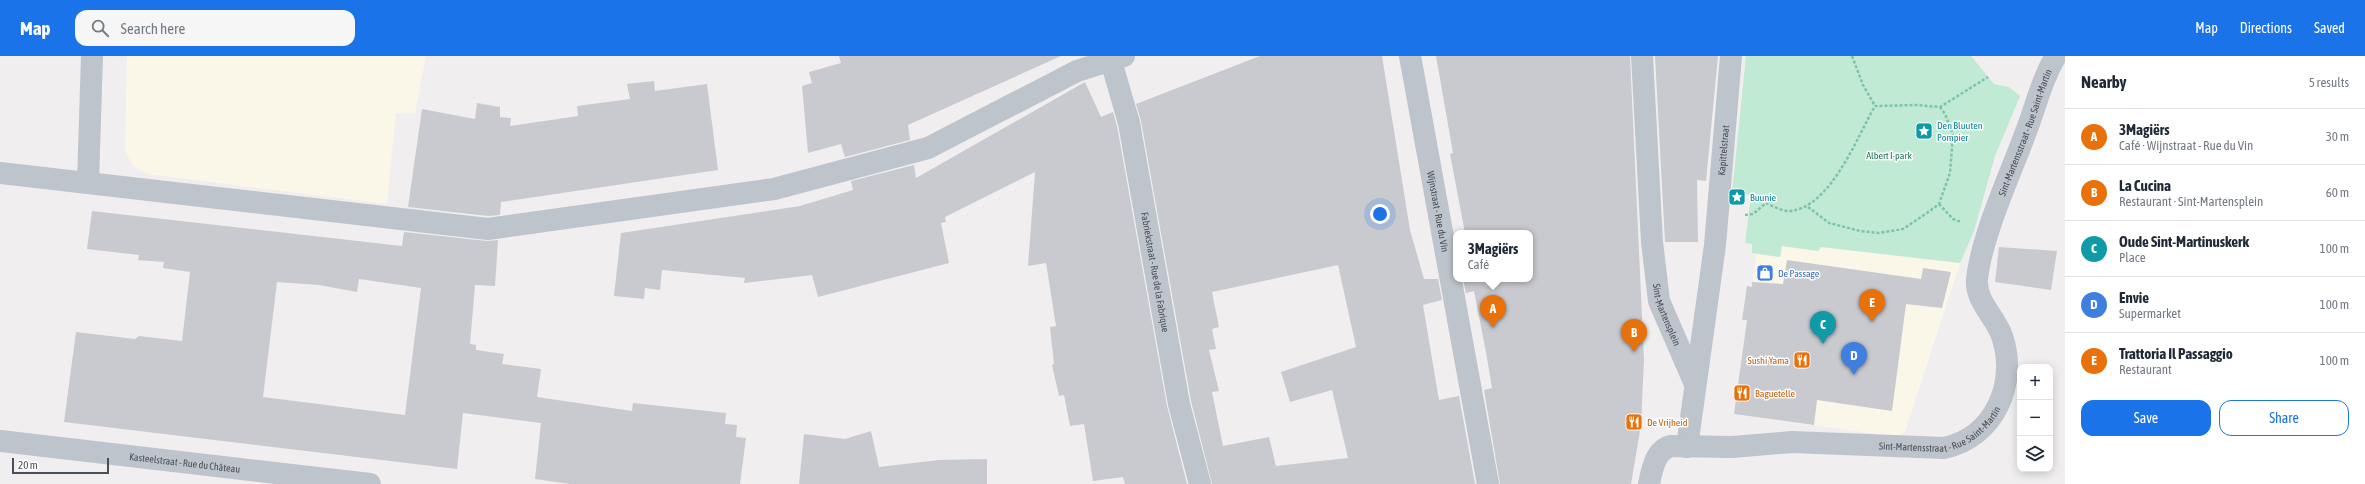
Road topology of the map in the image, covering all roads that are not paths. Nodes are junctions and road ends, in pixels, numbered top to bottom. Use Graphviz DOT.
graph roads {
  1 [pos="92,56"];
  2 [pos="1410,56"];
  3 [pos="1642,56"];
  4 [pos="1731,56"];
  5 [pos="2056,56"];
  6 [pos="1117,59"];
  7 [pos="0,173"];
  8 [pos="88,183"];
  9 [pos="1714,245"];
  10 [pos="1695,384"];
  11 [pos="0,441"];
  12 [pos="1688,447"];
  13 [pos="370,484"];
  14 [pos="1200,484"];
  15 [pos="1488,484"];
  16 [pos="1649,484"];
  1 -- 8 [label="street"];
  2 -- 15 [label="street, Wijnstraat - Rue du Vin"];
  3 -- 10 [label="street, Sint-Martensplein"];
  4 -- 9 [label="street, Kapittelstraat"];
  5 -- 12 [label="street, Sint-Martensstraat - Rue Saint-Martin"];
  6 -- 8 [label="street"];
  6 -- 14 [label="street, Fabriekstraat - Rue de la Fabrique"];
  7 -- 8 [label="street"];
  9 -- 10 [label="street, Sint-Martensplein"];
  10 -- 12 [label="street, Sint-Martensplein"];
  11 -- 13 [label="street, Kasteelstraat - Rue du Château"];
  12 -- 16 [label="street, Sint-Martensstraat - Rue Saint-Martin"];
}
